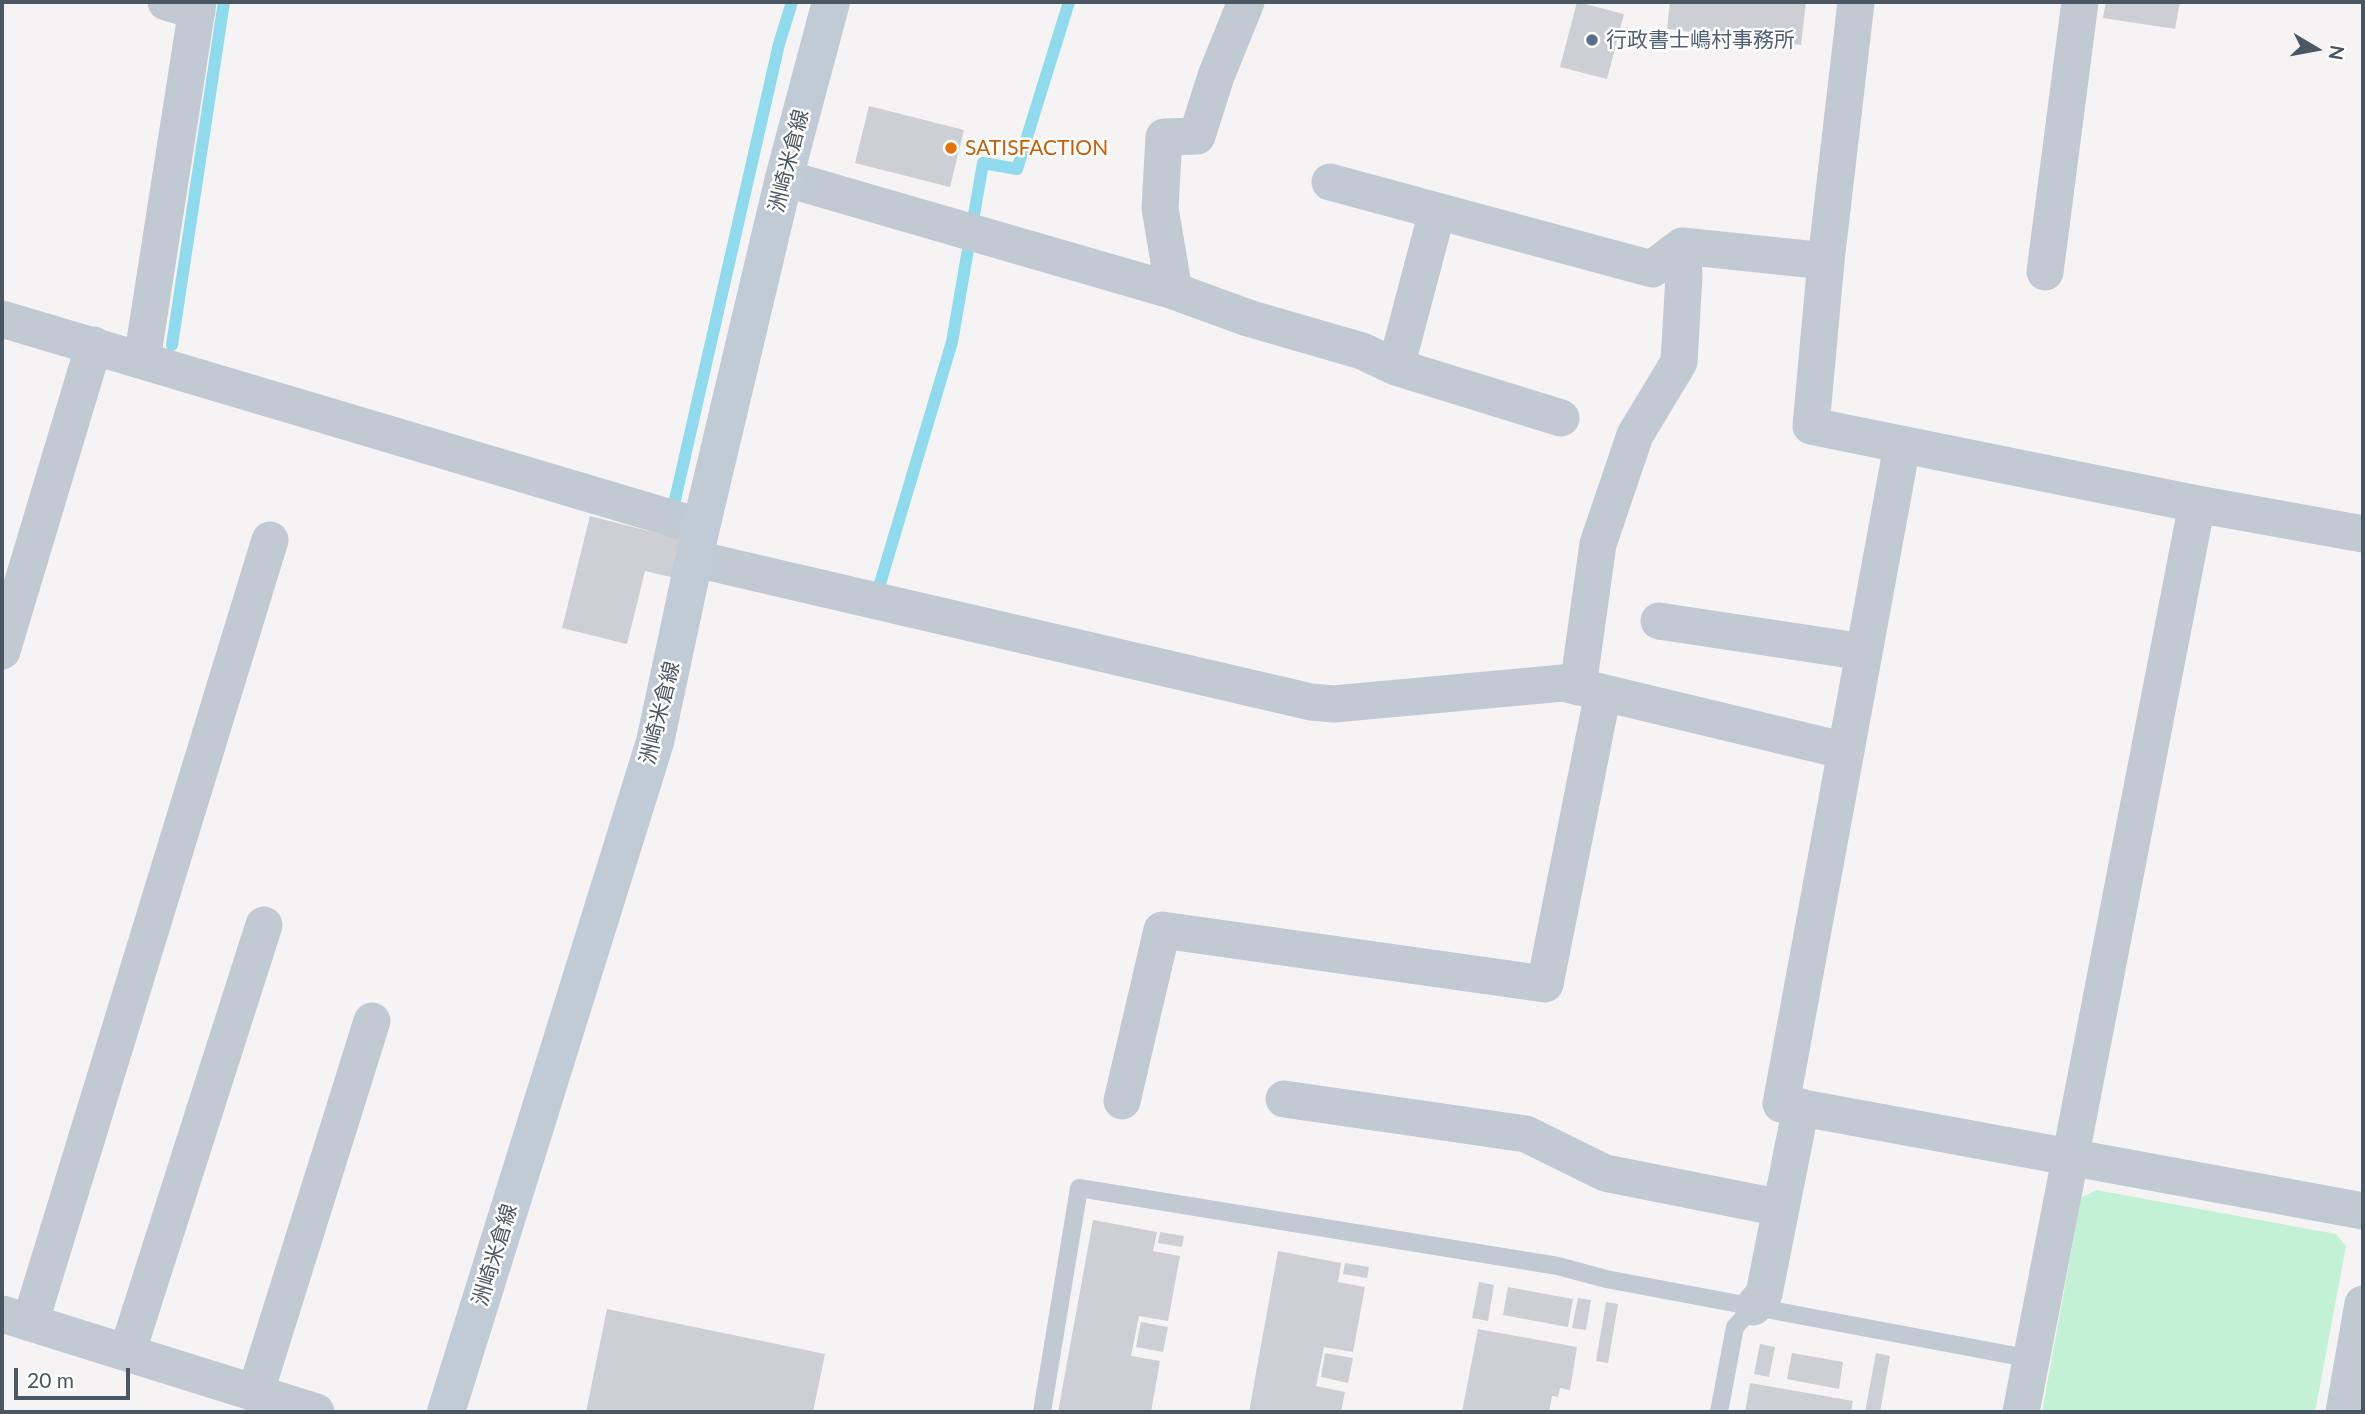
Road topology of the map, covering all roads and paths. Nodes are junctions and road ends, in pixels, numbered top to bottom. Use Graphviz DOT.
graph roads {
  1 [pos="831,2"];
  2 [pos="1246,2"];
  3 [pos="1856,2"];
  4 [pos="2080,2"];
  5 [pos="187,5"];
  6 [pos="784,178"];
  7 [pos="1330,182"];
  8 [pos="1437,212"];
  9 [pos="1682,246"];
  10 [pos="1826,261"];
  11 [pos="2045,272"];
  12 [pos="1174,291"];
  13 [pos="2,319"];
  14 [pos="93,345"];
  15 [pos="142,360"];
  16 [pos="1396,367"];
  17 [pos="1561,418"];
  18 [pos="1902,446"];
  19 [pos="2197,504"];
  20 [pos="2363,534"];
  21 [pos="270,540"];
  22 [pos="699,543"];
  23 [pos="1658,621"];
  24 [pos="2,650"];
  25 [pos="1864,652"];
  26 [pos="1591,690"];
  27 [pos="1846,751"];
  28 [pos="264,925"];
  29 [pos="372,1021"];
  30 [pos="1284,1099"];
  31 [pos="1122,1101"];
  32 [pos="1801,1107"];
  33 [pos="2072,1158"];
  34 [pos="1781,1208"];
  35 [pos="2363,1211"];
  36 [pos="2363,1304"];
  37 [pos="1753,1307"];
  38 [pos="16,1318"];
  39 [pos="127,1353"];
  40 [pos="2032,1359"];
  41 [pos="255,1394"];
  42 [pos="316,1412"];
  43 [pos="446,1412"];
  44 [pos="1042,1412"];
  45 [pos="1719,1412"];
  46 [pos="2021,1412"];
  47 [pos="2344,1412"];
  1 -- 6 [label="main road, 洲崎米倉線"];
  2 -- 12 [label="street"];
  3 -- 10 [label="street"];
  4 -- 11 [label="street"];
  5 -- 15 [label="street"];
  6 -- 12 [label="street"];
  6 -- 22 [label="main road, 洲崎米倉線"];
  7 -- 8 [label="street"];
  8 -- 9 [label="street"];
  8 -- 16 [label="street"];
  9 -- 10 [label="street"];
  9 -- 26 [label="street"];
  10 -- 18 [label="street"];
  12 -- 16 [label="street"];
  13 -- 14 [label="street"];
  14 -- 15 [label="street"];
  14 -- 24 [label="street"];
  15 -- 22 [label="street"];
  16 -- 17 [label="street"];
  18 -- 19 [label="street"];
  18 -- 25 [label="street"];
  19 -- 20 [label="street"];
  19 -- 33 [label="street"];
  21 -- 38 [label="street"];
  22 -- 26 [label="street"];
  22 -- 43 [label="main road, 洲崎米倉線"];
  23 -- 25 [label="street"];
  25 -- 27 [label="street"];
  26 -- 27 [label="street"];
  26 -- 31 [label="street"];
  27 -- 32 [label="street"];
  28 -- 39 [label="street"];
  29 -- 41 [label="street"];
  30 -- 34 [label="street"];
  32 -- 33 [label="street"];
  32 -- 34 [label="street"];
  33 -- 35 [label="street"];
  33 -- 40 [label="street"];
  34 -- 37 [label="street"];
  36 -- 47 [label="street"];
  37 -- 40 [label="lane"];
  37 -- 44 [label="lane"];
  37 -- 45 [label="lane"];
  38 -- 39 [label="street"];
  39 -- 41 [label="street"];
  40 -- 46 [label="street"];
  41 -- 42 [label="street"];
}
